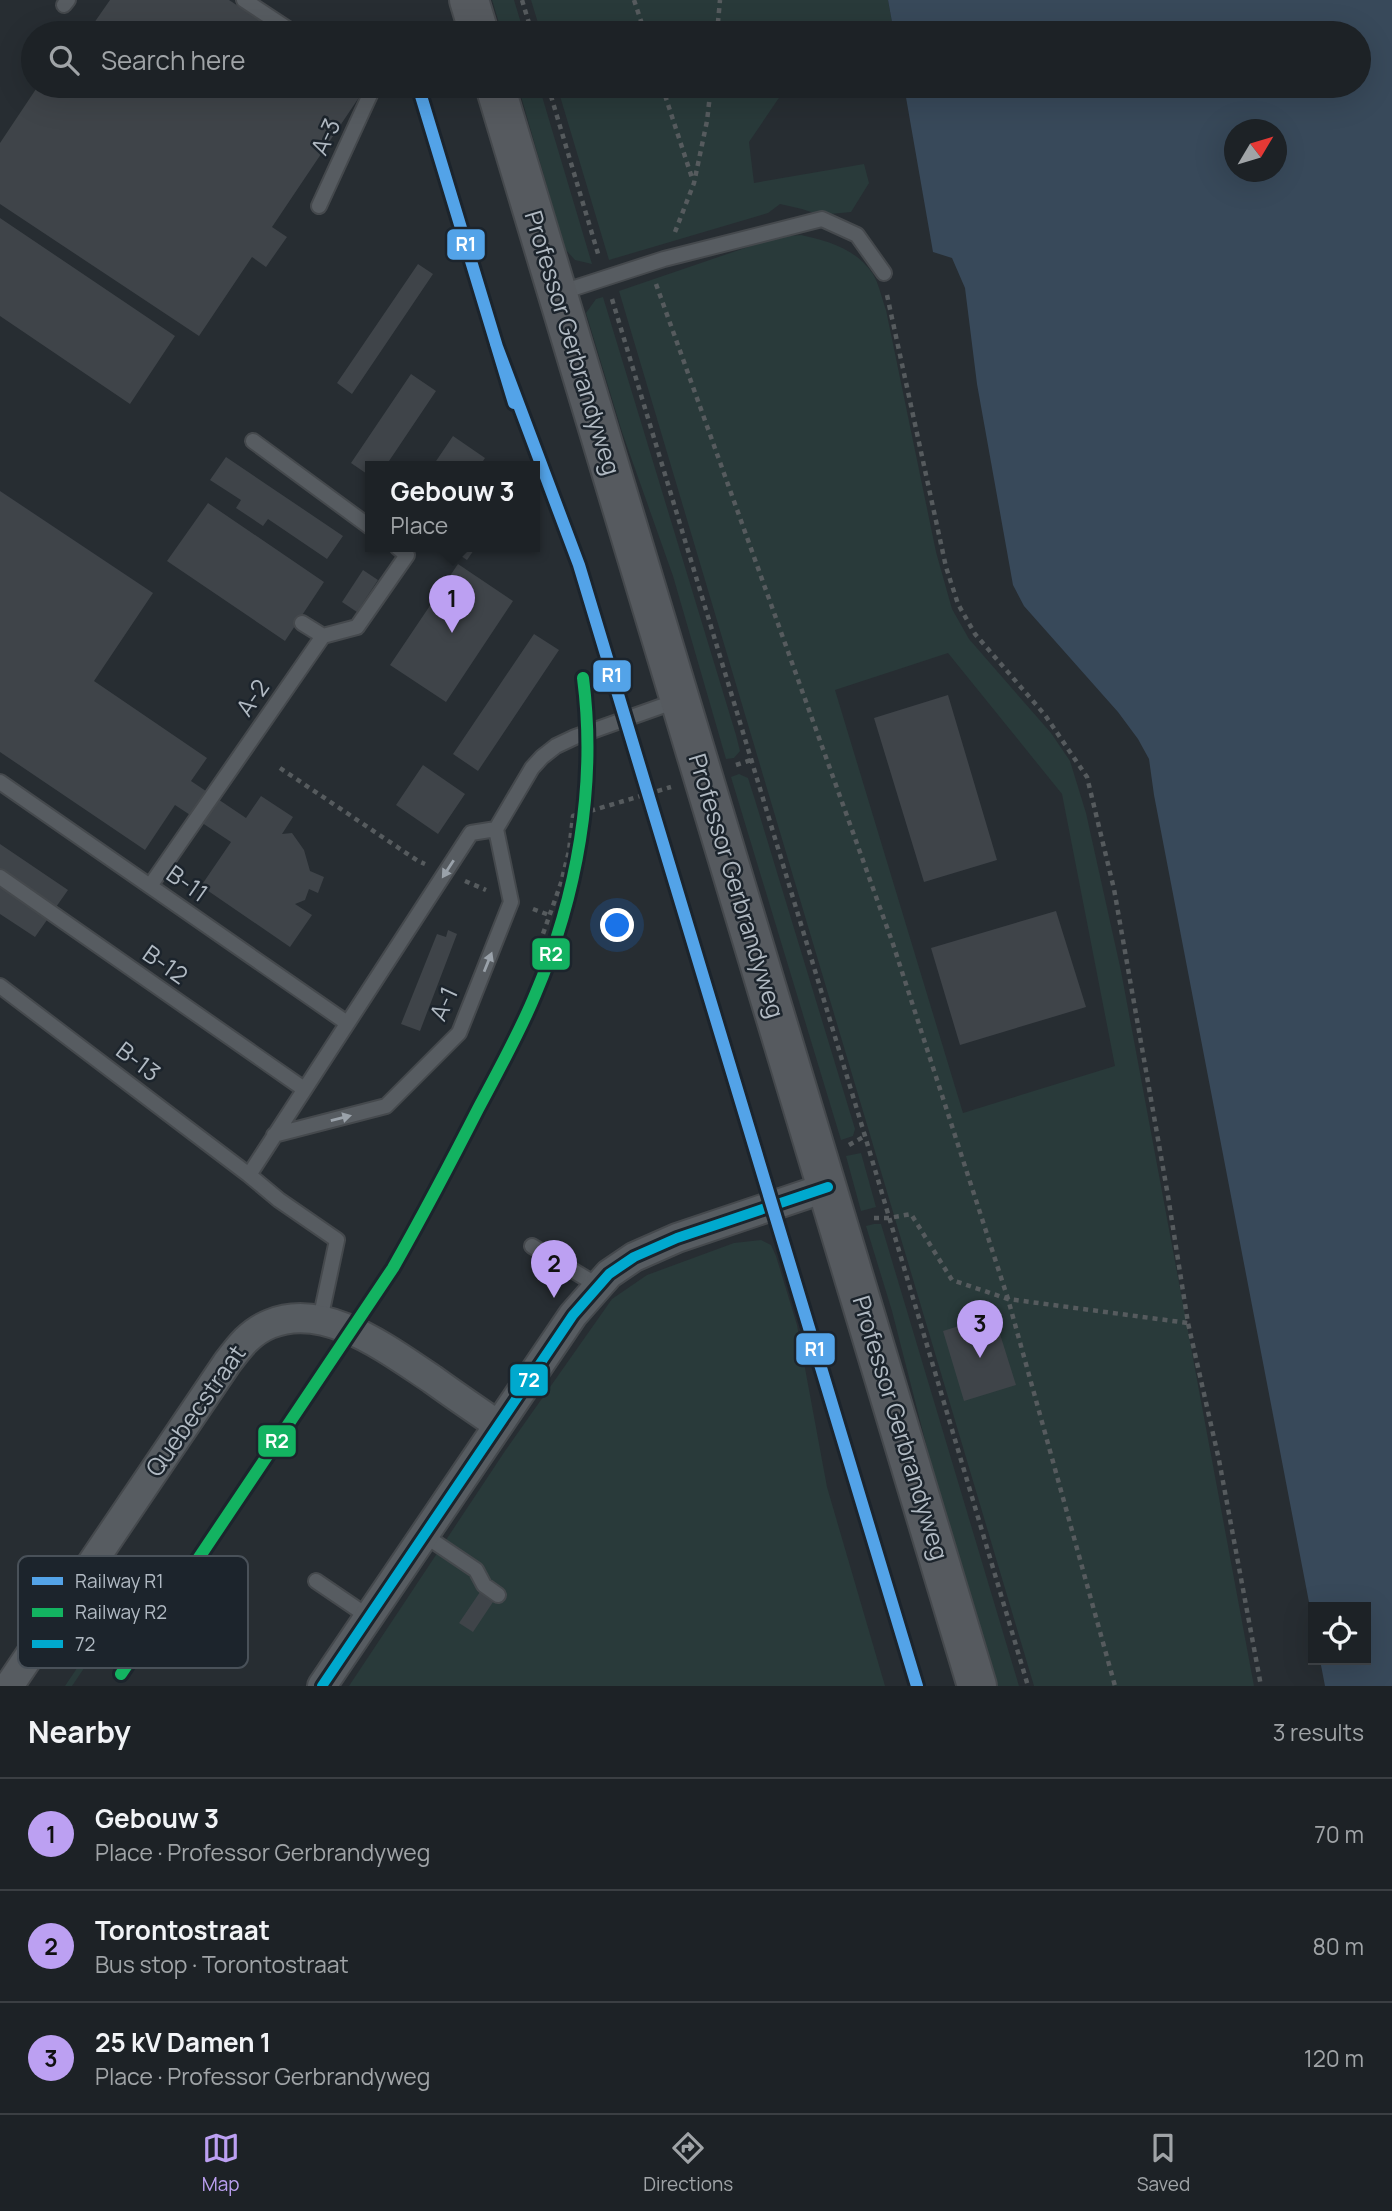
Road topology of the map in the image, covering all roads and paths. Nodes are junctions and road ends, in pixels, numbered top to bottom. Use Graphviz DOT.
graph roads {
  1 [pos="244,0"];
  2 [pos="469,0"];
  3 [pos="522,0"];
  4 [pos="634,0"];
  5 [pos="720,0"];
  6 [pos="276,21"];
  7 [pos="475,21"];
  8 [pos="528,21"];
  9 [pos="641,21"];
  10 [pos="718,21"];
  11 [pos="368,98"];
  12 [pos="499,98"];
  13 [pos="552,98"];
  14 [pos="666,98"];
  15 [pos="710,98"];
  16 [pos="694,183"];
  17 [pos="319,206"];
  18 [pos="664,259"];
  19 [pos="649,265"];
  20 [pos="884,273"];
  21 [pos="605,278"];
  22 [pos="556,293"];
  23 [pos="253,441"];
  24 [pos="365,523"];
  25 [pos="401,552"];
  26 [pos="302,623"];
  27 [pos="323,636"];
  28 [pos="681,699"];
  29 [pos="751,760"];
  30 [pos="281,768"];
  31 [pos="703,778"];
  32 [pos="0,782"];
  33 [pos="496,829"];
  34 [pos="446,872"];
  35 [pos="0,877"];
  36 [pos="150,886"];
  37 [pos="511,902"];
  38 [pos="549,915"];
  39 [pos="533,962"];
  40 [pos="0,986"];
  41 [pos="347,1023"];
  42 [pos="304,1089"];
  43 [pos="274,1135"];
  44 [pos="248,1175"];
  45 [pos="828,1187"];
  46 [pos="889,1218"];
  47 [pos="532,1246"];
  48 [pos="597,1285"];
  49 [pos="1008,1299"];
  50 [pos="320,1320"];
  51 [pos="1188,1324"];
  52 [pos="498,1425"];
  53 [pos="424,1535"];
  54 [pos="97,1556"];
  55 [pos="316,1581"];
  56 [pos="498,1595"];
  57 [pos="369,1616"];
  58 [pos="21,1668"];
  59 [pos="9,1686"];
  60 [pos="322,1686"];
  61 [pos="977,1686"];
  62 [pos="1028,1686"];
  63 [pos="1115,1686"];
  64 [pos="1261,1686"];
  1 -- 6 [label="lane"];
  2 -- 7 [label="street"];
  3 -- 8 [label="path"];
  4 -- 9 [label="path"];
  5 -- 10 [label="path"];
  11 -- 17 [label="lane, A-3"];
  12 -- 22 [label="street, Professor Gerbrandyweg"];
  13 -- 21 [label="path, Professor Gerbrandyweg"];
  14 -- 16 [label="path"];
  15 -- 16 [label="path"];
  16 -- 18 [label="path"];
  18 -- 19 [label="lane"];
  18 -- 20 [label="lane"];
  19 -- 21 [label="lane"];
  19 -- 49 [label="path"];
  20 -- 51 [label="path"];
  21 -- 22 [label="lane"];
  21 -- 29 [label="path, Professor Gerbrandyweg"];
  22 -- 28 [label="street, Professor Gerbrandyweg"];
  23 -- 24 [label="lane"];
  25 -- 27 [label="lane"];
  26 -- 27 [label="lane"];
  27 -- 36 [label="lane, A-2"];
  28 -- 31 [label="street, Professor Gerbrandyweg"];
  28 -- 33 [label="lane"];
  29 -- 31 [label="path"];
  29 -- 46 [label="path, Professor Gerbrandyweg"];
  30 -- 34 [label="path"];
  31 -- 38 [label="path"];
  31 -- 45 [label="street, Professor Gerbrandyweg"];
  32 -- 36 [label="lane, B-11"];
  33 -- 34 [label="lane, one-way"];
  33 -- 37 [label="lane"];
  34 -- 37 [label="path"];
  34 -- 41 [label="lane"];
  35 -- 42 [label="lane, B-12"];
  36 -- 41 [label="lane, B-11"];
  37 -- 38 [label="path"];
  43 -- 37 [label="lane, A-1, one-way"];
  38 -- 39 [label="path"];
  40 -- 44 [label="lane, B-13"];
  41 -- 42 [label="lane"];
  42 -- 43 [label="lane"];
  43 -- 44 [label="lane"];
  44 -- 50 [label="lane"];
  45 -- 48 [label="street"];
  45 -- 61 [label="street, Professor Gerbrandyweg"];
  46 -- 49 [label="path"];
  46 -- 62 [label="path, Professor Gerbrandyweg"];
  47 -- 48 [label="lane"];
  48 -- 52 [label="street"];
  49 -- 51 [label="path"];
  49 -- 63 [label="path"];
  50 -- 52 [label="street, Quebecstraat"];
  50 -- 54 [label="street, Quebecstraat"];
  51 -- 64 [label="path"];
  52 -- 53 [label="street"];
  53 -- 56 [label="lane"];
  53 -- 57 [label="street"];
  55 -- 57 [label="lane"];
  57 -- 60 [label="street"];
  58 -- 59 [label="street, Quebecstraat"];
}
